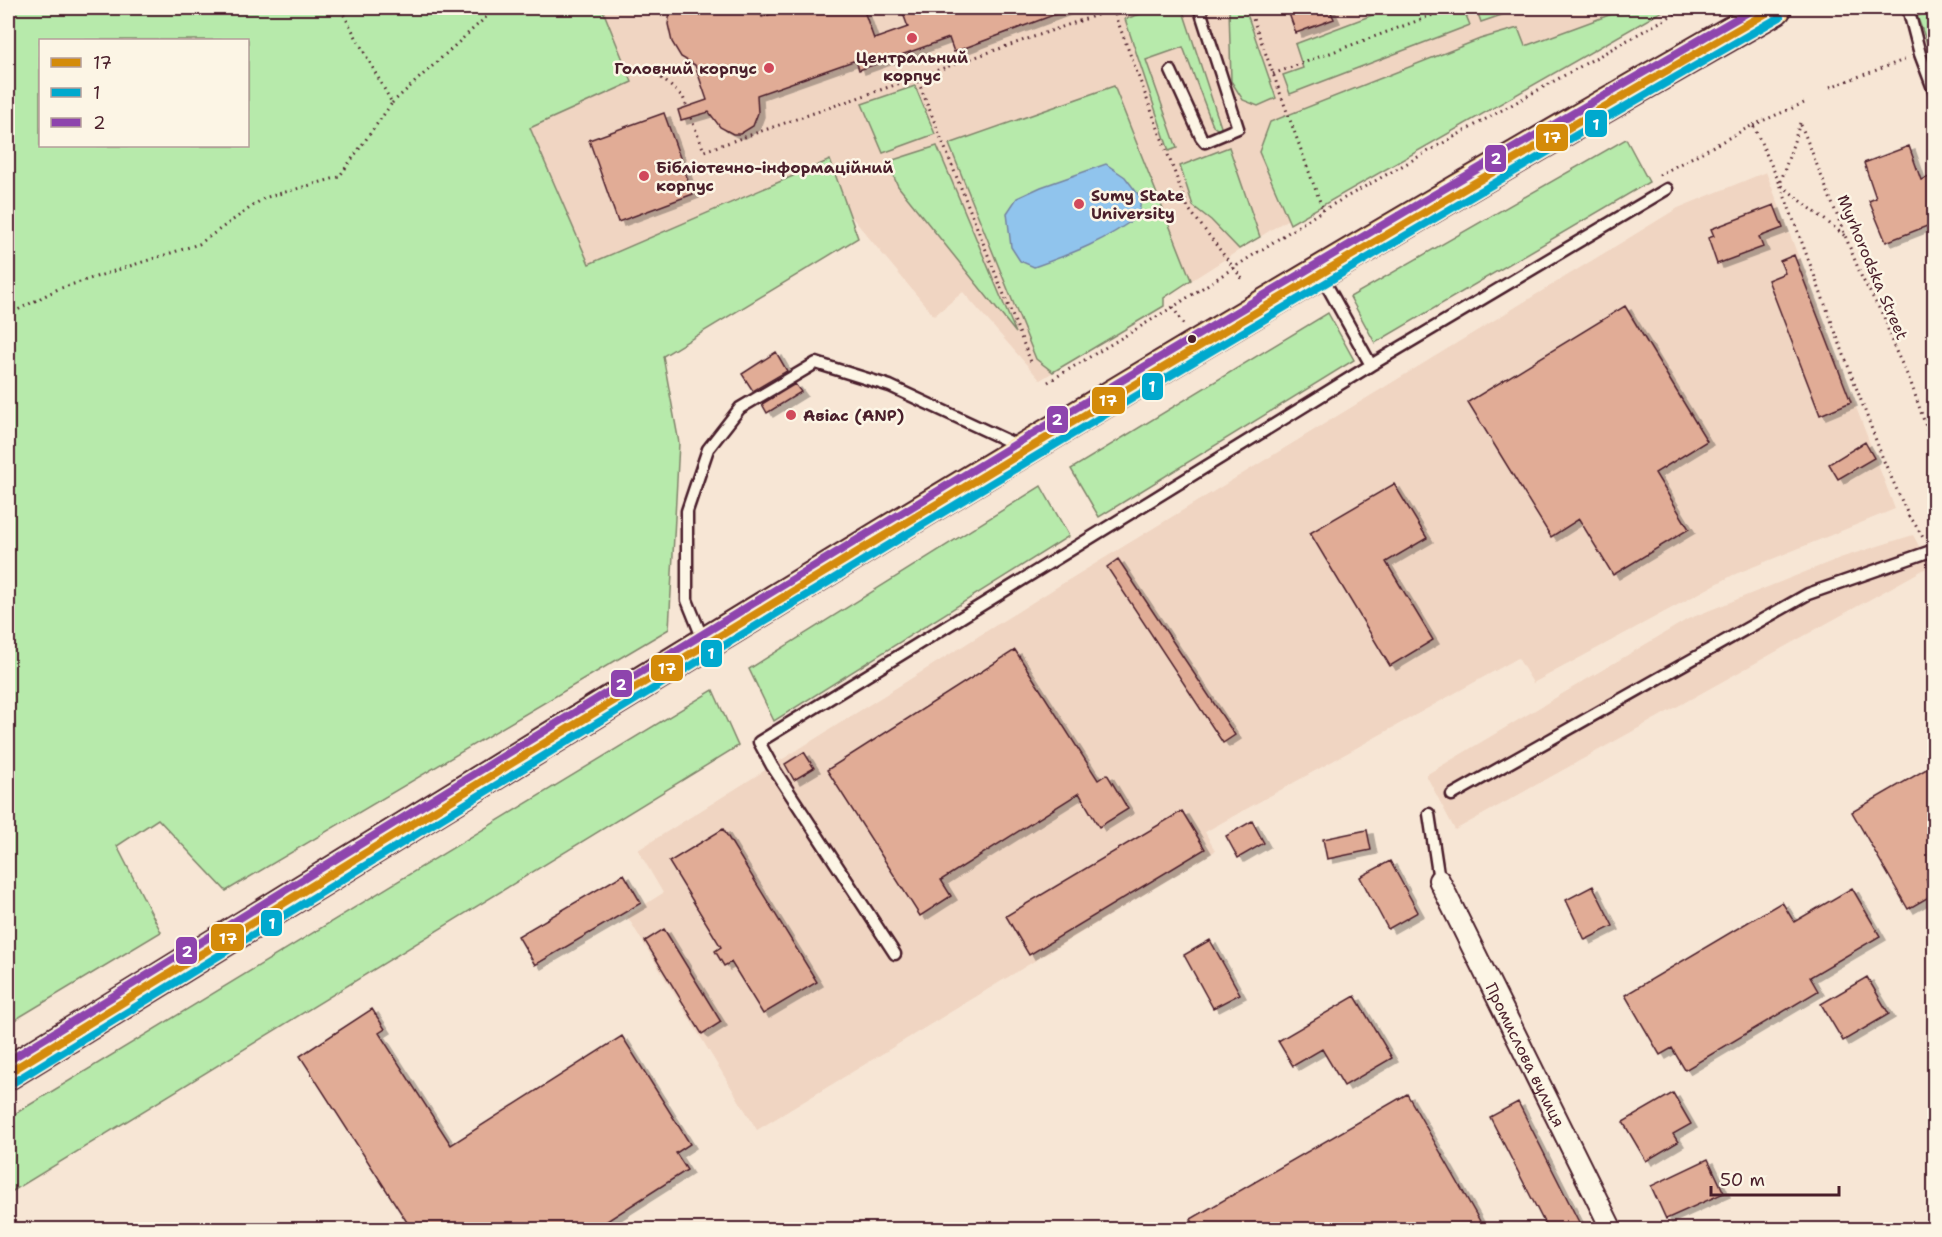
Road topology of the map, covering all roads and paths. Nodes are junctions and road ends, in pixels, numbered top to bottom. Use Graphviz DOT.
graph roads {
  1 [pos="340,8"];
  2 [pos="496,8"];
  3 [pos="1115,8"];
  4 [pos="1249,8"];
  5 [pos="1452,8"];
  6 [pos="1685,8"];
  7 [pos="1775,8"];
  8 [pos="1908,8"];
  9 [pos="1200,10"];
  10 [pos="1920,54"];
  11 [pos="1171,71"];
  12 [pos="657,74"];
  13 [pos="1273,74"];
  14 [pos="916,76"];
  15 [pos="1830,87"];
  16 [pos="1935,91"];
  17 [pos="392,103"];
  18 [pos="1804,103"];
  19 [pos="687,107"];
  20 [pos="691,118"];
  21 [pos="1753,125"];
  22 [pos="1659,175"];
  23 [pos="1780,184"];
  24 [pos="1667,189"];
  25 [pos="1323,210"];
  26 [pos="1845,236"];
  27 [pos="1233,268"];
  28 [pos="1319,273"];
  29 [pos="1243,280"];
  30 [pos="8,315"];
  31 [pos="1031,362"];
  32 [pos="1371,365"];
  33 [pos="1048,382"];
  34 [pos="1026,449"];
  35 [pos="1935,455"];
  36 [pos="1933,551"];
  37 [pos="705,645"];
  38 [pos="1452,795"];
  39 [pos="1429,814"];
  40 [pos="1439,880"];
  41 [pos="894,954"];
  42 [pos="8,1073"];
  43 [pos="1612,1230"];
  1 -- 17 [label="path"];
  2 -- 17 [label="path"];
  3 -- 14 [label="path"];
  3 -- 27 [label="path"];
  4 -- 13 [label="path"];
  5 -- 13 [label="path"];
  6 -- 25 [label="path"];
  7 -- 28 [label="main road"];
  8 -- 10 [label="lane"];
  9 -- 11 [label="lane"];
  10 -- 15 [label="path"];
  10 -- 16 [label="lane"];
  12 -- 19 [label="path"];
  13 -- 25 [label="path"];
  14 -- 20 [label="path"];
  14 -- 31 [label="path"];
  17 -- 30 [label="path"];
  18 -- 21 [label="path"];
  21 -- 22 [label="path"];
  21 -- 23 [label="path"];
  23 -- 26 [label="path"];
  23 -- 26 [label="path, Myrhorodska Street"];
  23 -- 36 [label="path"];
  24 -- 32 [label="lane"];
  25 -- 27 [label="path"];
  26 -- 35 [label="path, Myrhorodska Street"];
  27 -- 29 [label="path"];
  27 -- 33 [label="path"];
  28 -- 32 [label="lane"];
  28 -- 34 [label="main road"];
  32 -- 41 [label="lane"];
  34 -- 37 [label="main road"];
  34 -- 37 [label="lane"];
  36 -- 38 [label="lane"];
  37 -- 42 [label="main road"];
  39 -- 40 [label="lane"];
  40 -- 43 [label="street, Промислова вулиця"];
}
